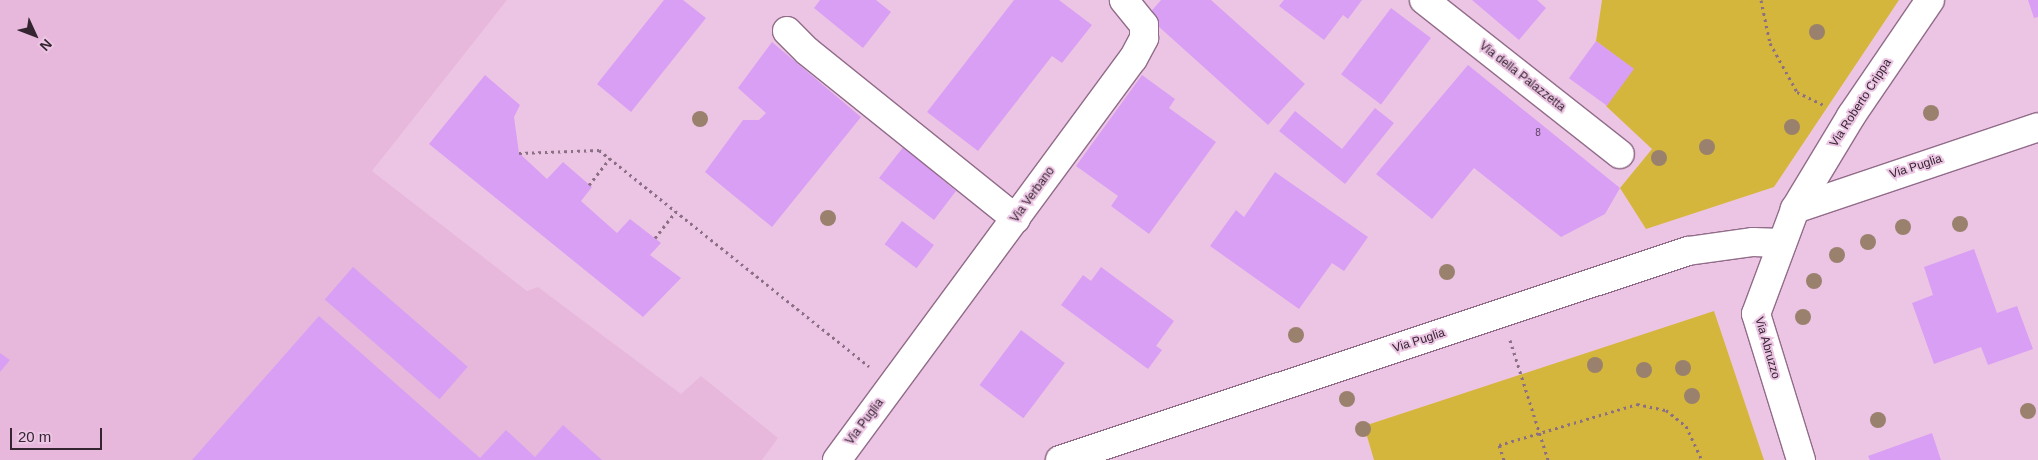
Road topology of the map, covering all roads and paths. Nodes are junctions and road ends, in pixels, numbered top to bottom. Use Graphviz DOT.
graph roads {
  1 [pos="1124,0"];
  2 [pos="1424,0"];
  3 [pos="1761,0"];
  4 [pos="1930,0"];
  5 [pos="787,31"];
  6 [pos="1851,116"];
  7 [pos="2038,128"];
  8 [pos="519,153"];
  9 [pos="1620,154"];
  10 [pos="610,158"];
  11 [pos="589,185"];
  12 [pos="1795,209"];
  13 [pos="676,211"];
  14 [pos="1016,219"];
  15 [pos="655,238"];
  16 [pos="1782,243"];
  17 [pos="1502,313"];
  18 [pos="852,352"];
  19 [pos="893,385"];
  20 [pos="1538,431"];
  21 [pos="837,460"];
  22 [pos="1060,460"];
  23 [pos="1504,460"];
  24 [pos="1548,460"];
  25 [pos="1702,460"];
  26 [pos="1801,460"];
  1 -- 14 [label="street, Via Verbano"];
  2 -- 9 [label="street, Via della Palazzetta"];
  3 -- 6 [label="path"];
  4 -- 6 [label="street, Via Roberto Crippa"];
  5 -- 14 [label="street"];
  6 -- 12 [label="street, Via Roberto Crippa"];
  7 -- 12 [label="street, Via Puglia"];
  8 -- 10 [label="path"];
  10 -- 11 [label="path"];
  10 -- 13 [label="path"];
  12 -- 16 [label="street, Via Abruzzo"];
  13 -- 15 [label="path"];
  13 -- 18 [label="path"];
  14 -- 19 [label="street, Via Verbano"];
  16 -- 17 [label="street, Via Puglia"];
  16 -- 26 [label="street, Via Abruzzo"];
  17 -- 20 [label="path"];
  17 -- 22 [label="street, Via Puglia"];
  19 -- 21 [label="street, Via Puglia"];
  20 -- 23 [label="path"];
  20 -- 24 [label="path"];
  20 -- 25 [label="path"];
}
